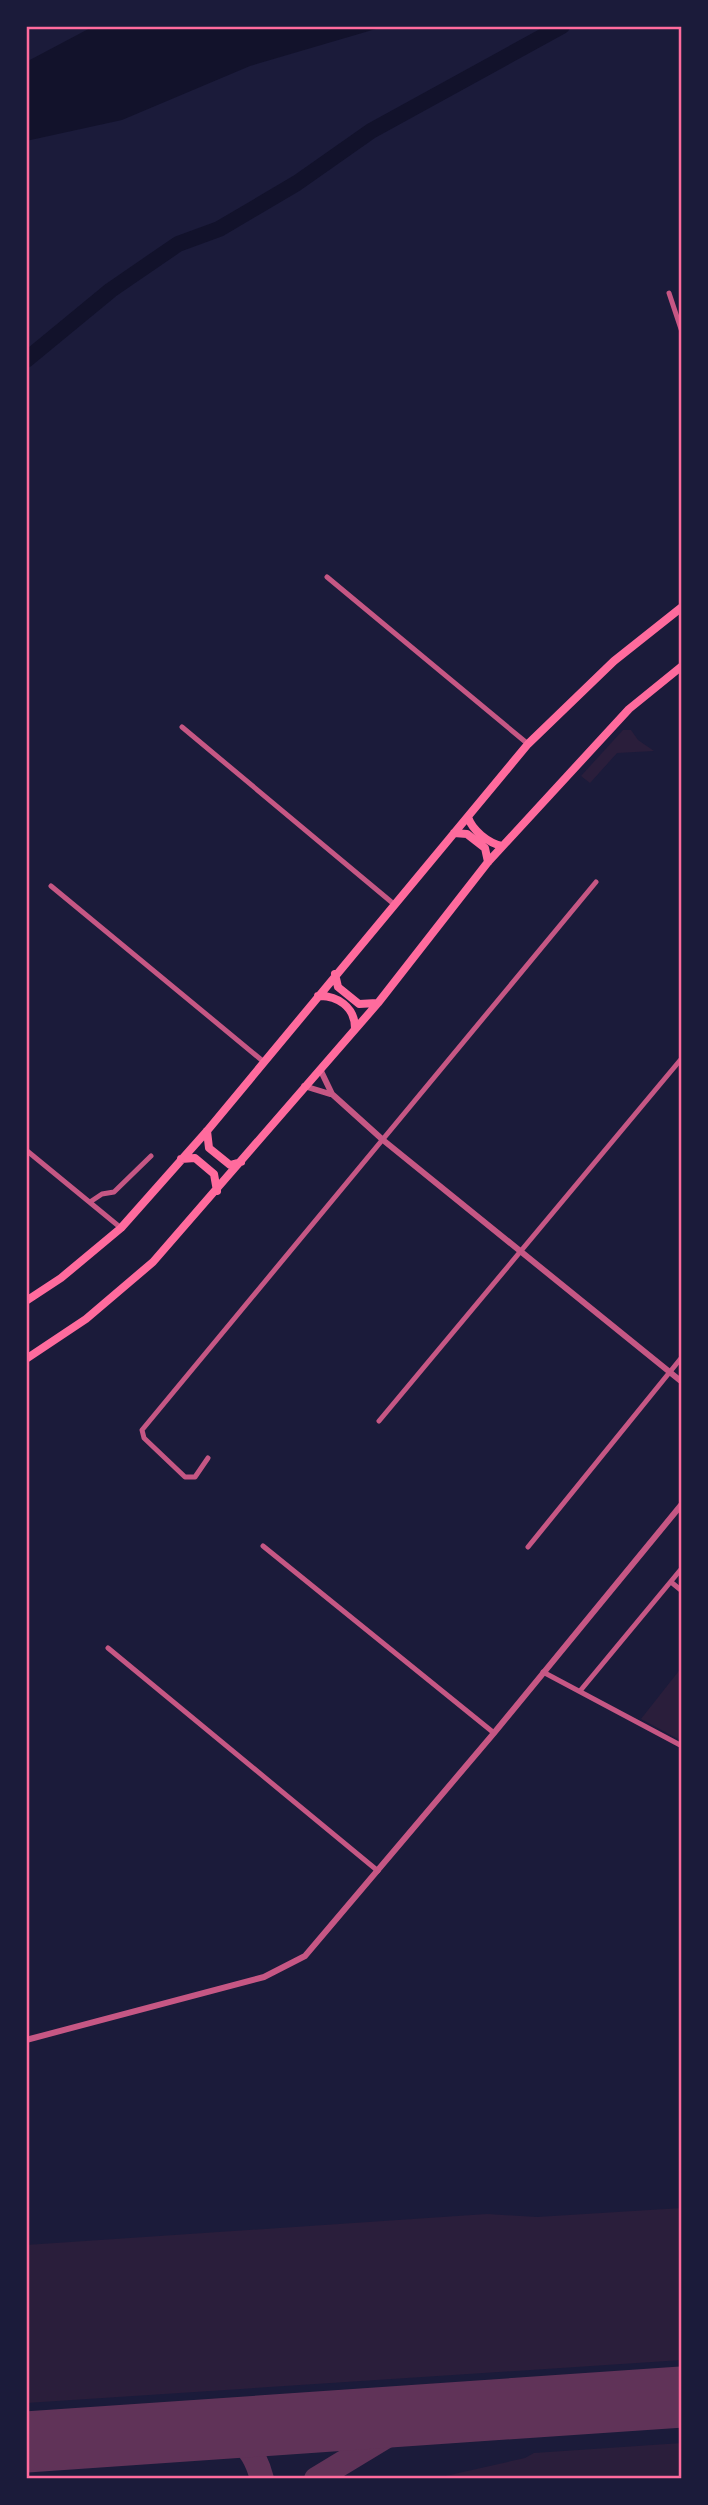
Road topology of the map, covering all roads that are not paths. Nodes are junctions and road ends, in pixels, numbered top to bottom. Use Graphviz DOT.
graph roads {
  1 [pos="668,293"];
  2 [pos="682,332"];
  3 [pos="327,577"];
  4 [pos="682,607"];
  5 [pos="682,666"];
  6 [pos="182,727"];
  7 [pos="528,744"];
  8 [pos="468,817"];
  9 [pos="454,833"];
  10 [pos="502,846"];
  11 [pos="488,862"];
  12 [pos="596,882"];
  13 [pos="51,886"];
  14 [pos="395,905"];
  15 [pos="335,974"];
  16 [pos="318,996"];
  17 [pos="378,1003"];
  18 [pos="355,1028"];
  19 [pos="682,1058"];
  20 [pos="264,1062"];
  21 [pos="320,1068"];
  22 [pos="303,1086"];
  23 [pos="332,1094"];
  24 [pos="207,1131"];
  25 [pos="383,1140"];
  26 [pos="26,1150"];
  27 [pos="151,1156"];
  28 [pos="181,1159"];
  29 [pos="245,1160"];
  30 [pos="217,1191"];
  31 [pos="90,1202"];
  32 [pos="121,1228"];
  33 [pos="519,1250"];
  34 [pos="26,1301"];
  35 [pos="682,1357"];
  36 [pos="26,1359"];
  37 [pos="670,1372"];
  38 [pos="682,1382"];
  39 [pos="379,1421"];
  40 [pos="208,1458"];
  41 [pos="682,1504"];
  42 [pos="263,1546"];
  43 [pos="528,1547"];
  44 [pos="682,1568"];
  45 [pos="671,1581"];
  46 [pos="682,1591"];
  47 [pos="108,1648"];
  48 [pos="543,1672"];
  49 [pos="580,1690"];
  50 [pos="494,1733"];
  51 [pos="682,1746"];
  52 [pos="378,1871"];
  53 [pos="26,2040"];
  1 -- 2 [label="street"];
  3 -- 7 [label="street"];
  4 -- 7 [label="main road"];
  5 -- 10 [label="main road"];
  6 -- 14 [label="street"];
  7 -- 8 [label="main road"];
  8 -- 9 [label="main road"];
  8 -- 10 [label="main road"];
  9 -- 11 [label="main road"];
  9 -- 14 [label="main road"];
  10 -- 11 [label="main road"];
  11 -- 17 [label="main road"];
  12 -- 25 [label="street"];
  13 -- 20 [label="street"];
  14 -- 15 [label="main road"];
  15 -- 16 [label="main road"];
  15 -- 17 [label="main road"];
  16 -- 18 [label="main road"];
  16 -- 20 [label="main road"];
  17 -- 18 [label="main road"];
  18 -- 21 [label="main road"];
  19 -- 33 [label="street"];
  20 -- 24 [label="main road"];
  21 -- 22 [label="main road"];
  21 -- 23 [label="street"];
  22 -- 23 [label="street"];
  22 -- 29 [label="main road"];
  23 -- 25 [label="street"];
  24 -- 28 [label="main road"];
  24 -- 29 [label="main road"];
  25 -- 33 [label="street"];
  25 -- 40 [label="street"];
  26 -- 31 [label="street"];
  27 -- 31 [label="street"];
  28 -- 30 [label="main road"];
  28 -- 32 [label="main road"];
  29 -- 30 [label="main road"];
  30 -- 36 [label="main road"];
  31 -- 32 [label="street"];
  32 -- 34 [label="main road"];
  33 -- 37 [label="street"];
  33 -- 39 [label="street"];
  35 -- 37 [label="street"];
  37 -- 38 [label="street"];
  37 -- 43 [label="street"];
  41 -- 48 [label="street"];
  42 -- 50 [label="street"];
  44 -- 45 [label="street"];
  45 -- 46 [label="street"];
  45 -- 49 [label="street"];
  47 -- 52 [label="street"];
  48 -- 49 [label="street"];
  48 -- 50 [label="street"];
  49 -- 51 [label="street"];
  50 -- 52 [label="street"];
  52 -- 53 [label="street"];
}
